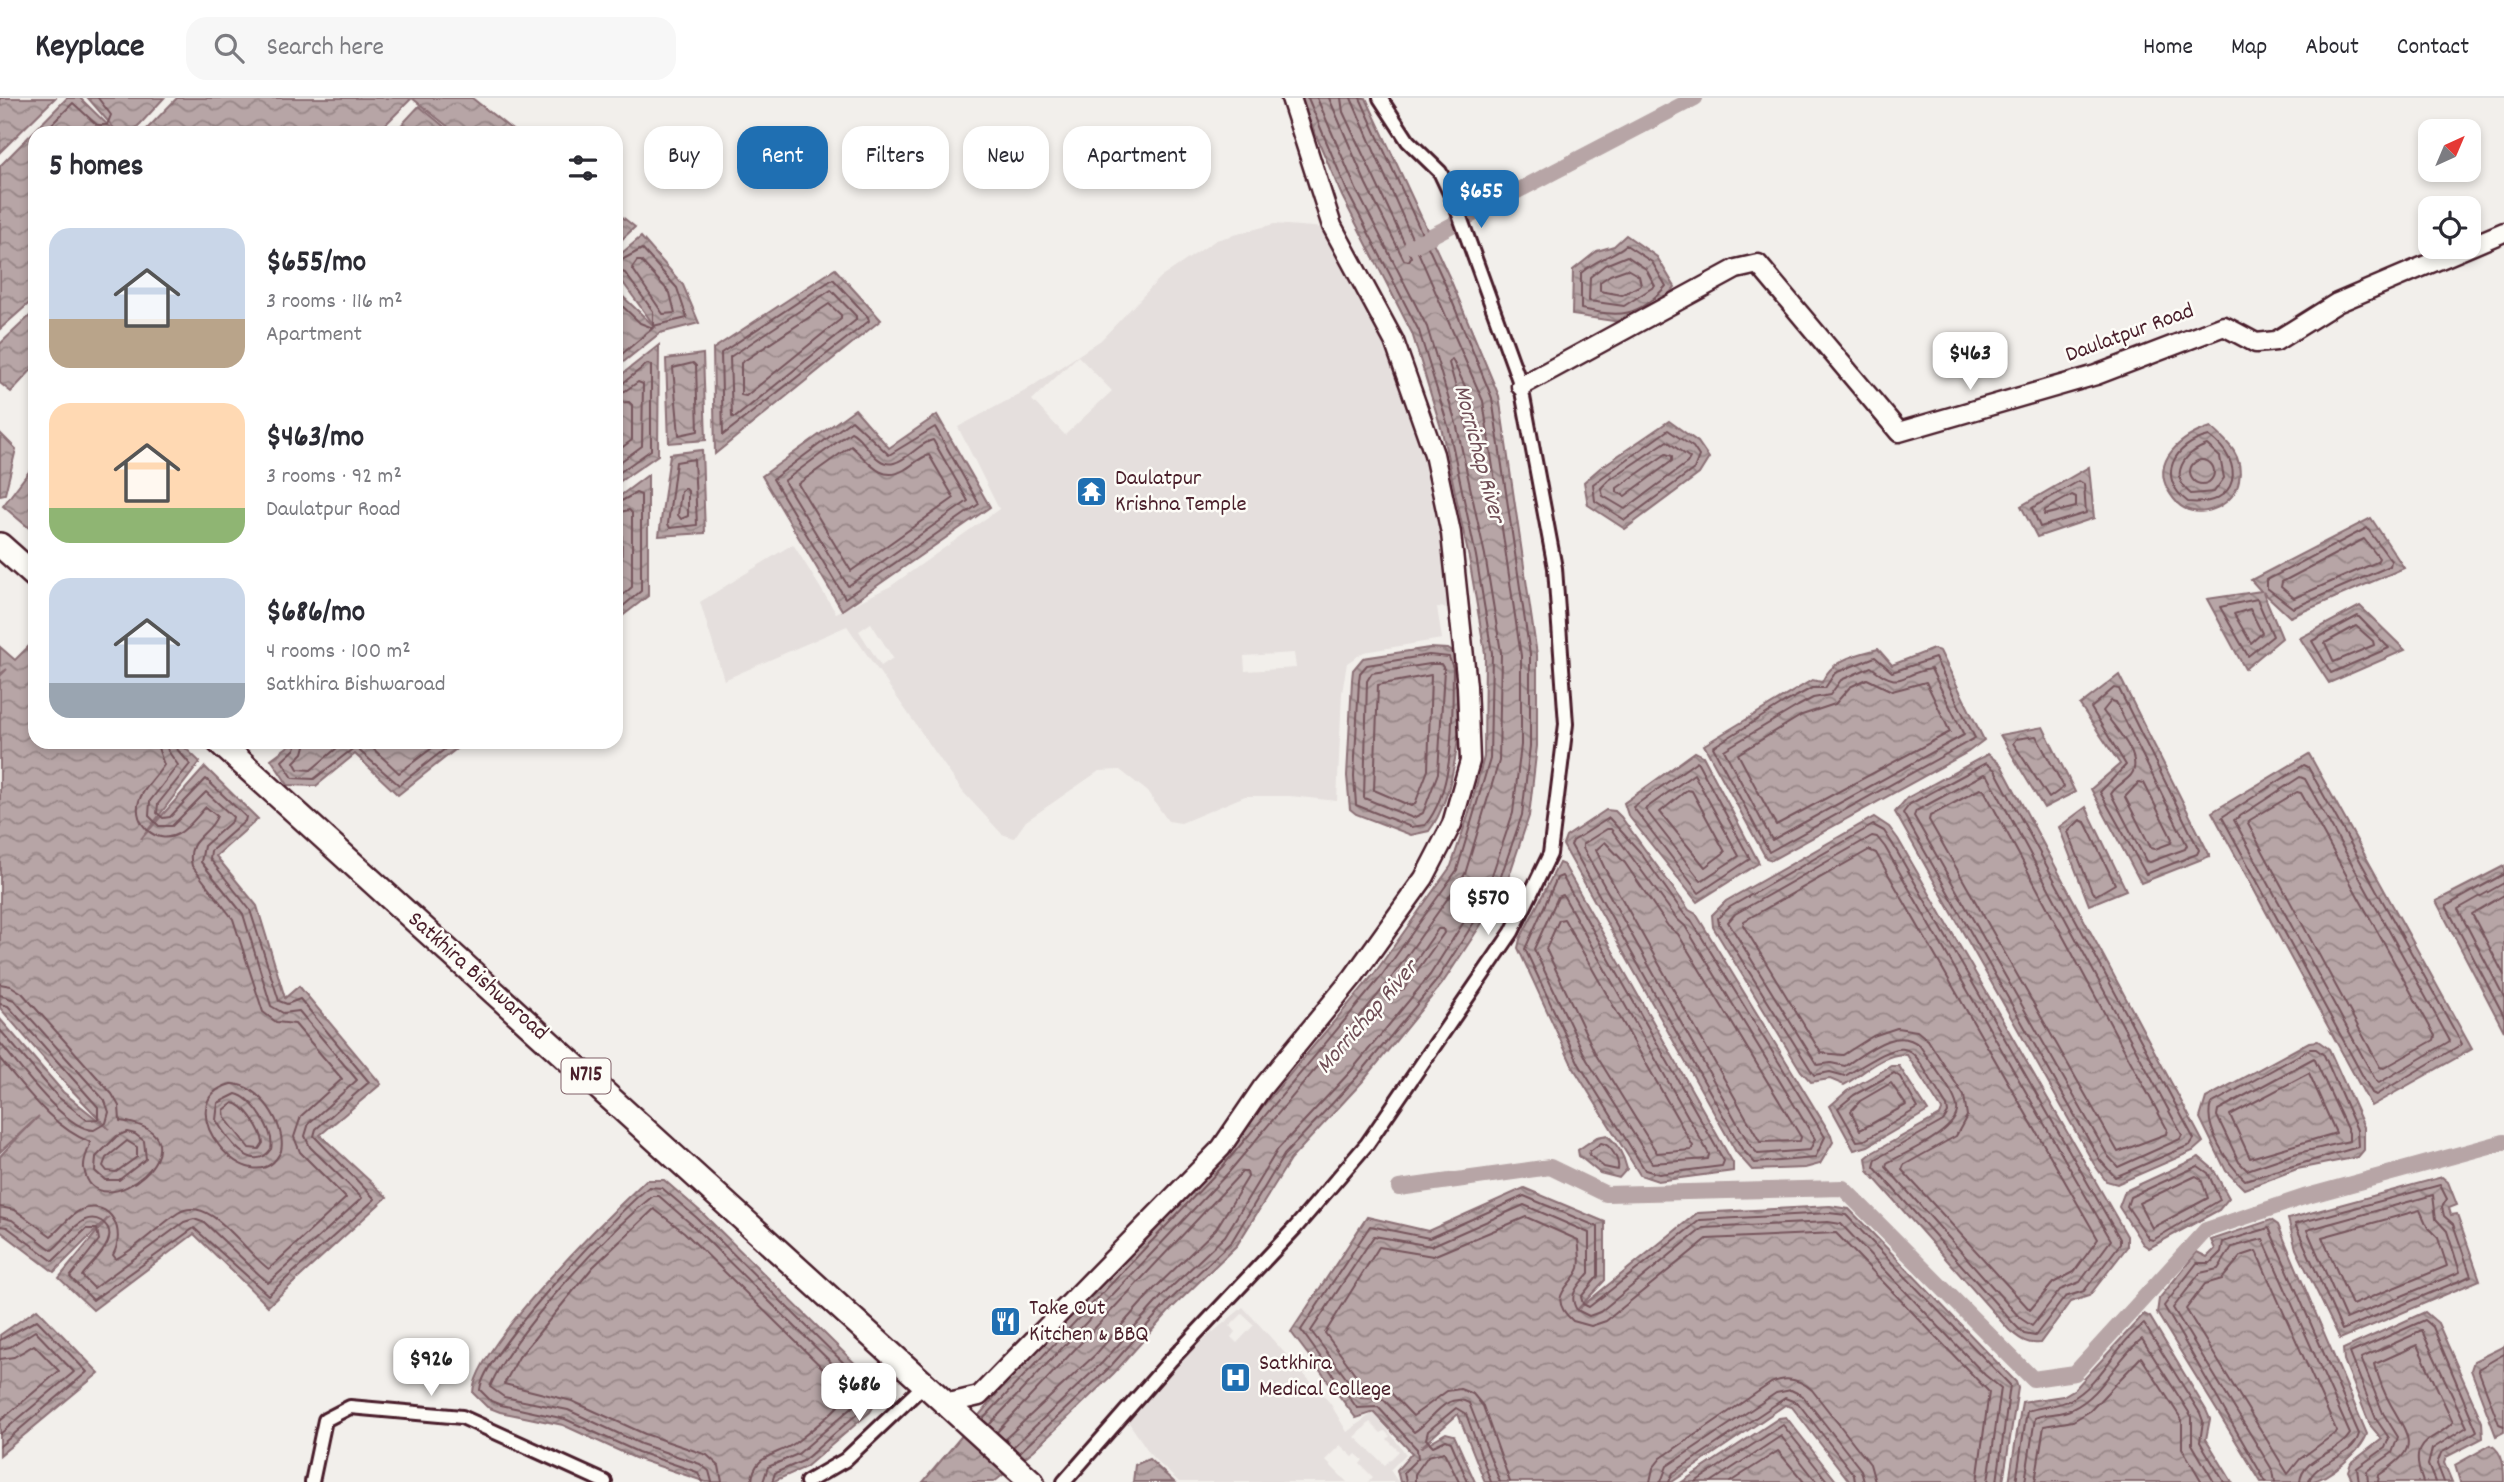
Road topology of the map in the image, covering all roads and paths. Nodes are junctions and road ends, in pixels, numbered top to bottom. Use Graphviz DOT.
graph roads {
  1 [pos="1291,98"];
  2 [pos="1380,98"];
  3 [pos="2504,232"];
  4 [pos="1521,386"];
  5 [pos="0,545"];
  6 [pos="28,570"];
  7 [pos="227,749"];
  8 [pos="925,1384"];
  9 [pos="948,1407"];
  10 [pos="312,1482"];
  11 [pos="605,1482"];
  12 [pos="807,1482"];
  13 [pos="1032,1482"];
  14 [pos="1064,1482"];
  1 -- 9 [label="street"];
  2 -- 4 [label="street"];
  3 -- 4 [label="street, Daulatpur Road"];
  4 -- 14 [label="street"];
  5 -- 6 [label="highway"];
  7 -- 8 [label="highway, Satkhira Bishwaroad / N715"];
  8 -- 9 [label="highway, Satkhira Bishwaroad / N715"];
  8 -- 12 [label="street"];
  9 -- 13 [label="highway, N715"];
  10 -- 11 [label="street"];
}
